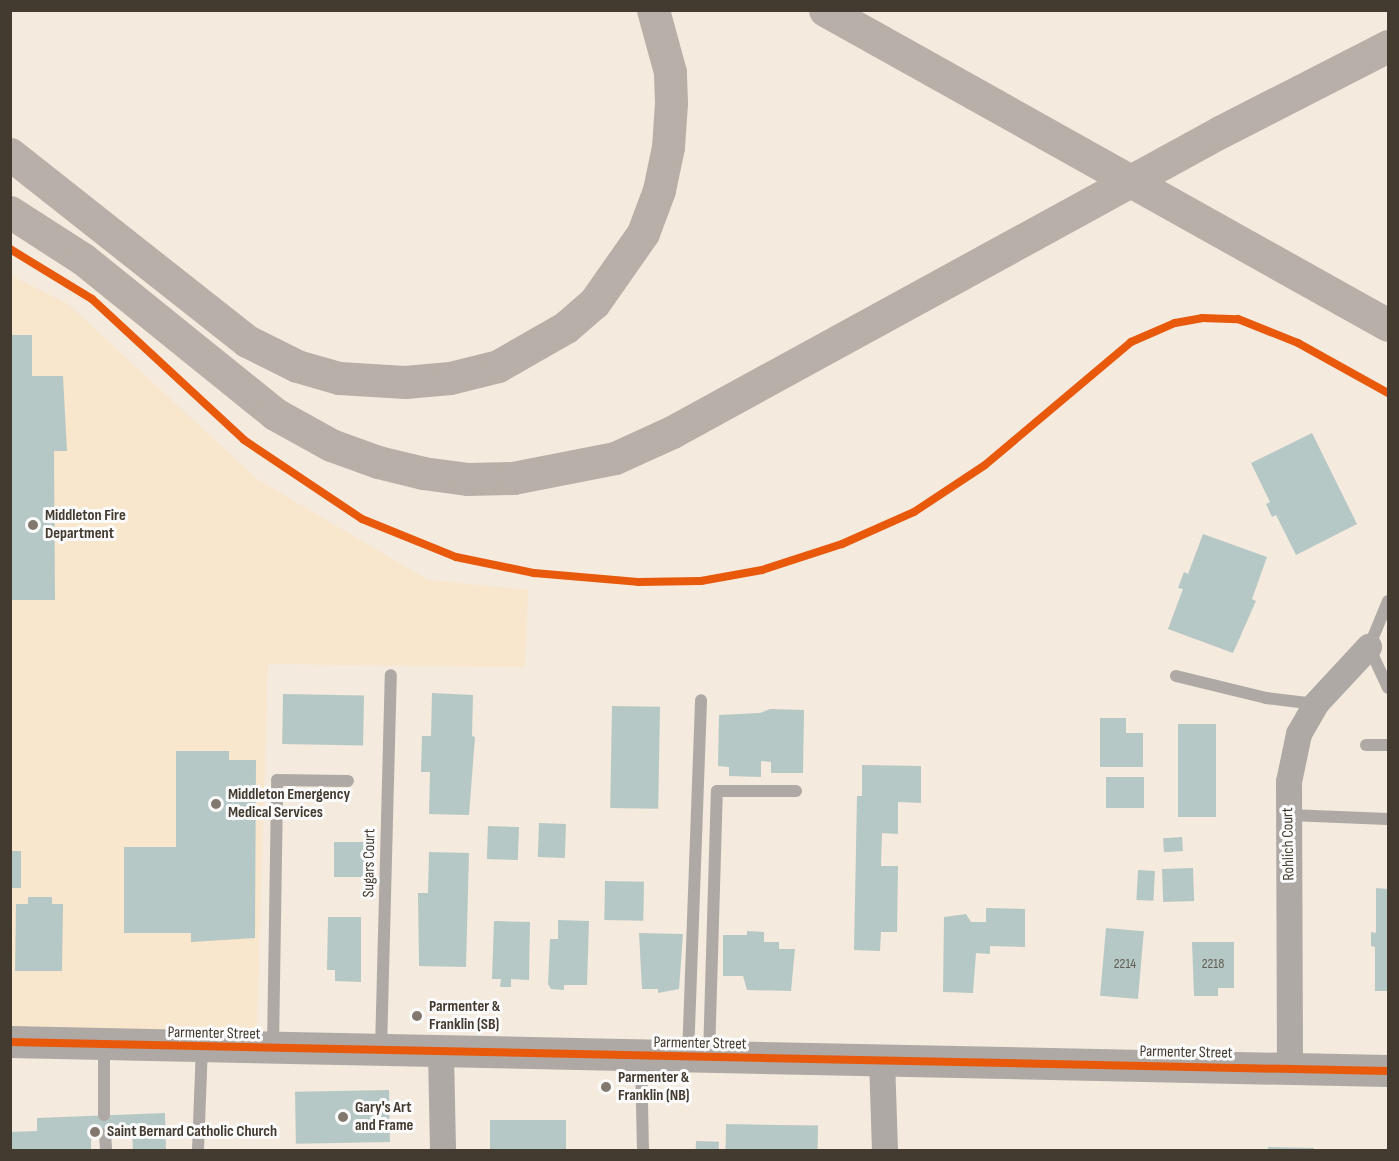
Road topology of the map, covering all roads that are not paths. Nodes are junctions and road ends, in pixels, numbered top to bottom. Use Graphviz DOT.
graph roads {
  1 [pos="653,10"];
  2 [pos="825,10"];
  3 [pos="1389,46"];
  4 [pos="10,154"];
  5 [pos="10,212"];
  6 [pos="1389,325"];
  7 [pos="1389,601"];
  8 [pos="1369,647"];
  9 [pos="391,675"];
  10 [pos="1176,676"];
  11 [pos="1389,688"];
  12 [pos="701,700"];
  13 [pos="1316,704"];
  14 [pos="1366,745"];
  15 [pos="1389,746"];
  16 [pos="348,781"];
  17 [pos="796,791"];
  18 [pos="1289,815"];
  19 [pos="1389,819"];
  20 [pos="10,1042"];
  21 [pos="104,1045"];
  22 [pos="202,1047"];
  23 [pos="273,1049"];
  24 [pos="381,1052"];
  25 [pos="441,1053"];
  26 [pos="641,1056"];
  27 [pos="698,1057"];
  28 [pos="882,1059"];
  29 [pos="1290,1068"];
  30 [pos="1389,1071"];
  31 [pos="104,1115"];
  32 [pos="105,1134"];
  33 [pos="106,1150"];
  34 [pos="198,1150"];
  35 [pos="443,1150"];
  36 [pos="644,1150"];
  37 [pos="885,1150"];
  1 -- 4 [label="highway"];
  2 -- 6 [label="highway"];
  3 -- 5 [label="highway"];
  7 -- 8 [label="lane"];
  8 -- 11 [label="lane"];
  8 -- 13 [label="street, Rohlich Court"];
  9 -- 24 [label="lane, Sugars Court"];
  10 -- 13 [label="lane"];
  12 -- 27 [label="lane"];
  13 -- 18 [label="street, Rohlich Court"];
  14 -- 15 [label="lane"];
  16 -- 23 [label="lane"];
  17 -- 27 [label="lane"];
  18 -- 19 [label="lane"];
  18 -- 29 [label="street, Rohlich Court"];
  20 -- 21 [label="street, Parmenter Street"];
  21 -- 22 [label="street, Parmenter Street"];
  21 -- 31 [label="lane"];
  22 -- 23 [label="street, Parmenter Street"];
  22 -- 34 [label="lane"];
  23 -- 24 [label="street, Parmenter Street"];
  24 -- 25 [label="street, Parmenter Street"];
  25 -- 26 [label="street, Parmenter Street"];
  25 -- 35 [label="street"];
  26 -- 27 [label="street, Parmenter Street"];
  26 -- 36 [label="lane"];
  27 -- 28 [label="street, Parmenter Street"];
  28 -- 29 [label="street, Parmenter Street"];
  28 -- 37 [label="street"];
  29 -- 30 [label="street, Parmenter Street"];
  32 -- 33 [label="lane"];
}
